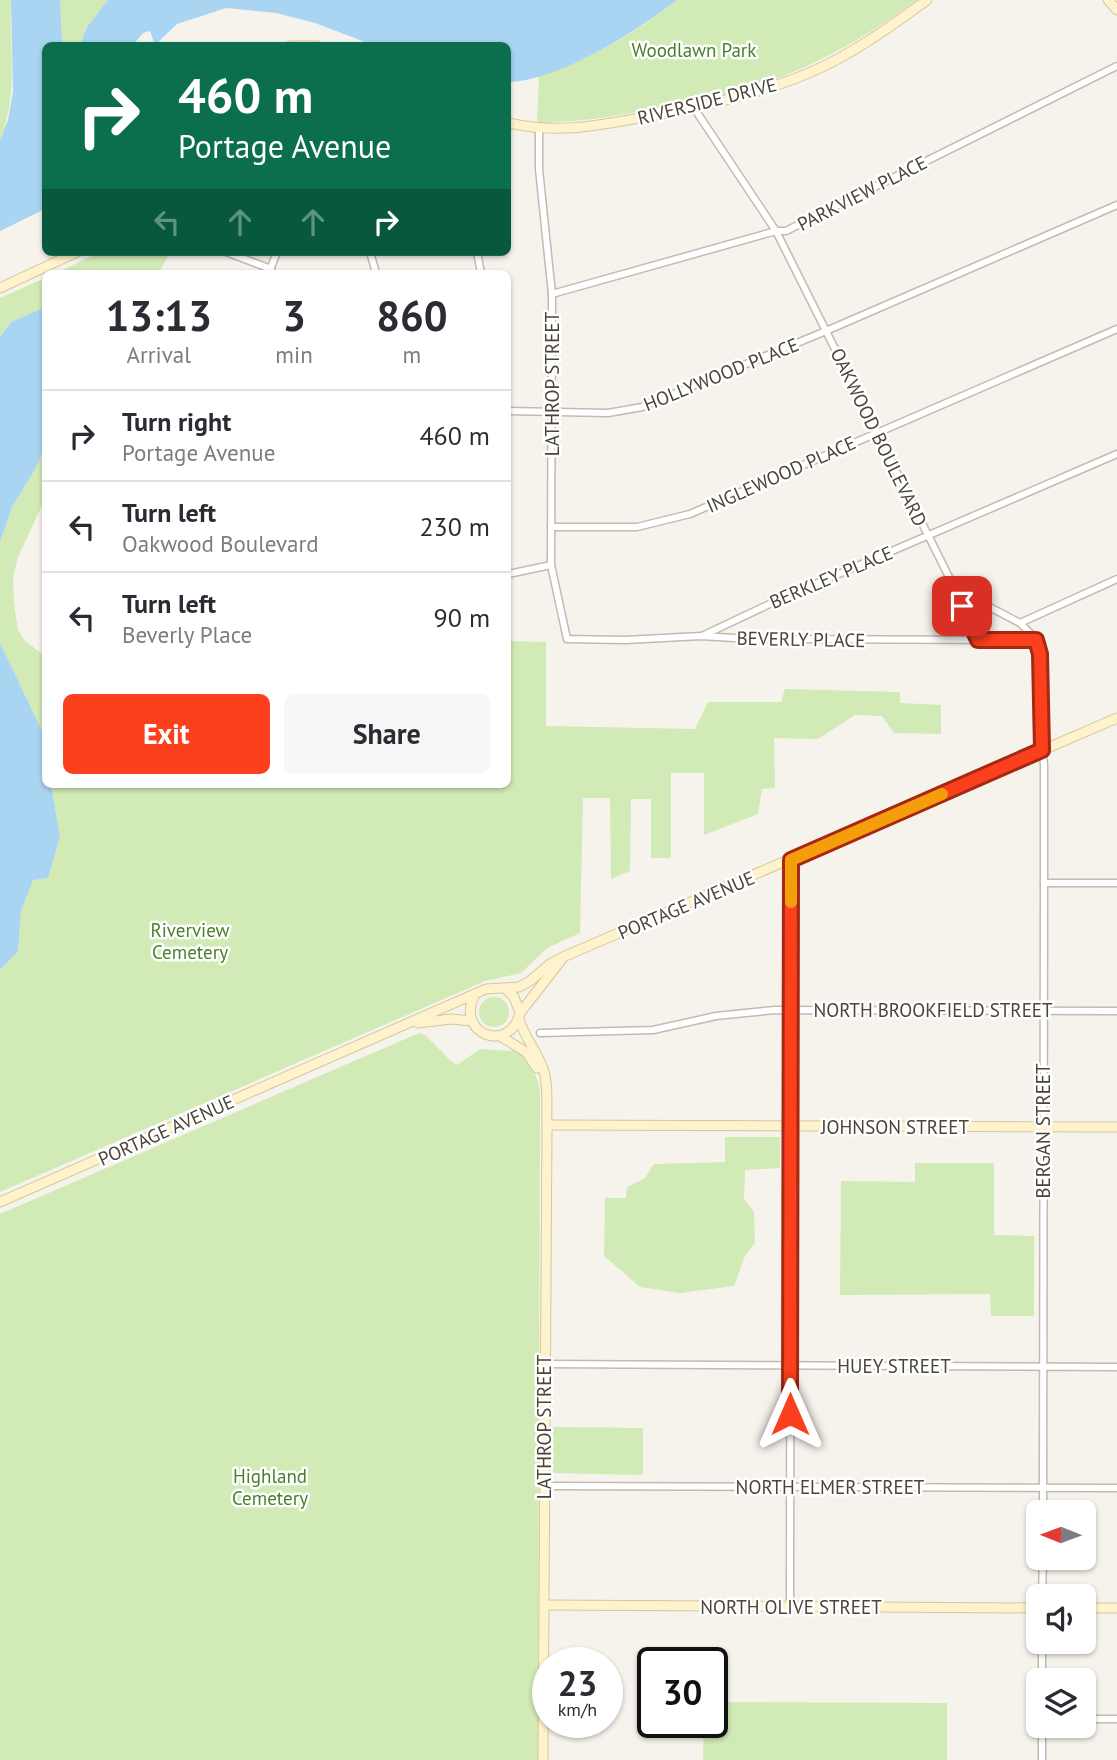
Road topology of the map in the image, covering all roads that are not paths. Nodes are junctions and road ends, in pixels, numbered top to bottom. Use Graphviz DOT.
graph roads {
  1 [pos="927,0"];
  2 [pos="1108,0"];
  3 [pos="1117,10"];
  4 [pos="1117,66"];
  5 [pos="694,108"];
  6 [pos="511,124"];
  7 [pos="539,129"];
  8 [pos="1117,205"];
  9 [pos="776,231"];
  10 [pos="68,256"];
  11 [pos="235,256"];
  12 [pos="268,270"];
  13 [pos="0,288"];
  14 [pos="552,295"];
  15 [pos="1117,329"];
  16 [pos="826,331"];
  17 [pos="511,411"];
  18 [pos="552,412"];
  19 [pos="877,433"];
  20 [pos="1117,454"];
  21 [pos="551,527"];
  22 [pos="928,536"];
  23 [pos="551,565"];
  24 [pos="511,573"];
  25 [pos="1117,579"];
  26 [pos="955,589"];
  27 [pos="1020,623"];
  28 [pos="701,636"];
  29 [pos="567,639"];
  30 [pos="978,640"];
  31 [pos="1036,640"];
  32 [pos="1117,718"];
  33 [pos="1042,750"];
  34 [pos="791,860"];
  35 [pos="1044,883"];
  36 [pos="1117,883"];
  37 [pos="564,957"];
  38 [pos="506,989"];
  39 [pos="474,996"];
  40 [pos="791,1010"];
  41 [pos="1044,1010"];
  42 [pos="1117,1011"];
  43 [pos="519,1016"];
  44 [pos="472,1021"];
  45 [pos="408,1025"];
  46 [pos="540,1033"];
  47 [pos="500,1036"];
  48 [pos="545,1093"];
  49 [pos="547,1125"];
  50 [pos="790,1126"];
  51 [pos="1043,1127"];
  52 [pos="1117,1127"];
  53 [pos="0,1202"];
  54 [pos="544,1364"];
  55 [pos="790,1365"];
  56 [pos="1044,1367"];
  57 [pos="1117,1367"];
  58 [pos="544,1486"];
  59 [pos="790,1487"];
  60 [pos="1043,1488"];
  61 [pos="1117,1488"];
  62 [pos="1043,1500"];
  63 [pos="544,1605"];
  64 [pos="790,1606"];
  65 [pos="1026,1608"];
  66 [pos="1096,1608"];
  67 [pos="1117,1608"];
  68 [pos="1096,1719"];
  69 [pos="1117,1719"];
  70 [pos="1042,1738"];
  71 [pos="543,1760"];
  72 [pos="1042,1760"];
  1 -- 5 [label="street, RIVERSIDE DRIVE"];
  2 -- 3 [label="street"];
  4 -- 9 [label="street, PARKVIEW PLACE"];
  5 -- 7 [label="street, RIVERSIDE DRIVE"];
  5 -- 9 [label="street, OAKWOOD BOULEVARD"];
  6 -- 7 [label="street, RIVERSIDE DRIVE"];
  7 -- 14 [label="street, LATHROP STREET"];
  8 -- 16 [label="street, HOLLYWOOD PLACE"];
  9 -- 14 [label="street, PARKVIEW PLACE"];
  9 -- 16 [label="street, OAKWOOD BOULEVARD"];
  10 -- 13 [label="street"];
  11 -- 12 [label="street"];
  14 -- 18 [label="street, LATHROP STREET"];
  15 -- 19 [label="street, INGLEWOOD PLACE"];
  16 -- 18 [label="street, HOLLYWOOD PLACE"];
  16 -- 19 [label="street, OAKWOOD BOULEVARD"];
  17 -- 18 [label="street, HOLLYWOOD PLACE"];
  18 -- 21 [label="street, LATHROP STREET"];
  19 -- 21 [label="street, INGLEWOOD PLACE"];
  19 -- 22 [label="street, OAKWOOD BOULEVARD"];
  20 -- 22 [label="street, BERKLEY PLACE"];
  21 -- 23 [label="street, LATHROP STREET"];
  22 -- 26 [label="street, OAKWOOD BOULEVARD"];
  22 -- 28 [label="street, BERKLEY PLACE"];
  23 -- 24 [label="street"];
  23 -- 29 [label="street, LATHROP STREET"];
  25 -- 27 [label="street"];
  26 -- 27 [label="street"];
  26 -- 30 [label="street"];
  27 -- 31 [label="street"];
  28 -- 29 [label="street, BEVERLY PLACE"];
  28 -- 30 [label="street, BEVERLY PLACE"];
  30 -- 31 [label="street, BEVERLY PLACE"];
  31 -- 33 [label="street"];
  32 -- 33 [label="street, PORTAGE AVENUE"];
  33 -- 34 [label="street, PORTAGE AVENUE"];
  33 -- 35 [label="street, BERGAN STREET"];
  34 -- 37 [label="street, PORTAGE AVENUE"];
  34 -- 40 [label="street"];
  35 -- 36 [label="street"];
  35 -- 41 [label="street, BERGAN STREET"];
  37 -- 38 [label="street, PORTAGE AVENUE"];
  37 -- 43 [label="street, PORTAGE AVENUE"];
  38 -- 39 [label="street"];
  38 -- 43 [label="street"];
  39 -- 44 [label="street"];
  39 -- 45 [label="street, PORTAGE AVENUE"];
  40 -- 41 [label="street, NORTH BROOKFIELD STREET"];
  40 -- 46 [label="street, NORTH BROOKFIELD STREET"];
  40 -- 50 [label="street"];
  41 -- 42 [label="street, NORTH BROOKFIELD STREET"];
  41 -- 51 [label="street, BERGAN STREET"];
  43 -- 47 [label="street"];
  43 -- 48 [label="street, LATHROP STREET"];
  44 -- 45 [label="street, PORTAGE AVENUE"];
  44 -- 47 [label="street"];
  45 -- 53 [label="street, PORTAGE AVENUE"];
  47 -- 48 [label="street, LATHROP STREET"];
  48 -- 49 [label="street, LATHROP STREET"];
  49 -- 50 [label="street, JOHNSON STREET"];
  49 -- 54 [label="street, LATHROP STREET"];
  50 -- 51 [label="street, JOHNSON STREET"];
  50 -- 55 [label="street"];
  51 -- 52 [label="street, JOHNSON STREET"];
  51 -- 56 [label="street, BERGAN STREET"];
  54 -- 55 [label="street, HUEY STREET"];
  54 -- 58 [label="street, LATHROP STREET"];
  55 -- 56 [label="street, HUEY STREET"];
  55 -- 59 [label="street"];
  56 -- 57 [label="street, HUEY STREET"];
  56 -- 60 [label="street, BERGAN STREET"];
  58 -- 59 [label="street, NORTH ELMER STREET"];
  58 -- 63 [label="street, LATHROP STREET"];
  59 -- 60 [label="street, NORTH ELMER STREET"];
  59 -- 64 [label="street"];
  60 -- 61 [label="street, NORTH ELMER STREET"];
  60 -- 62 [label="street, BERGAN STREET"];
  63 -- 64 [label="street, NORTH OLIVE STREET"];
  63 -- 71 [label="street, LATHROP STREET"];
  64 -- 65 [label="street, NORTH OLIVE STREET"];
  66 -- 67 [label="street"];
  68 -- 69 [label="street"];
  70 -- 72 [label="street"];
}
